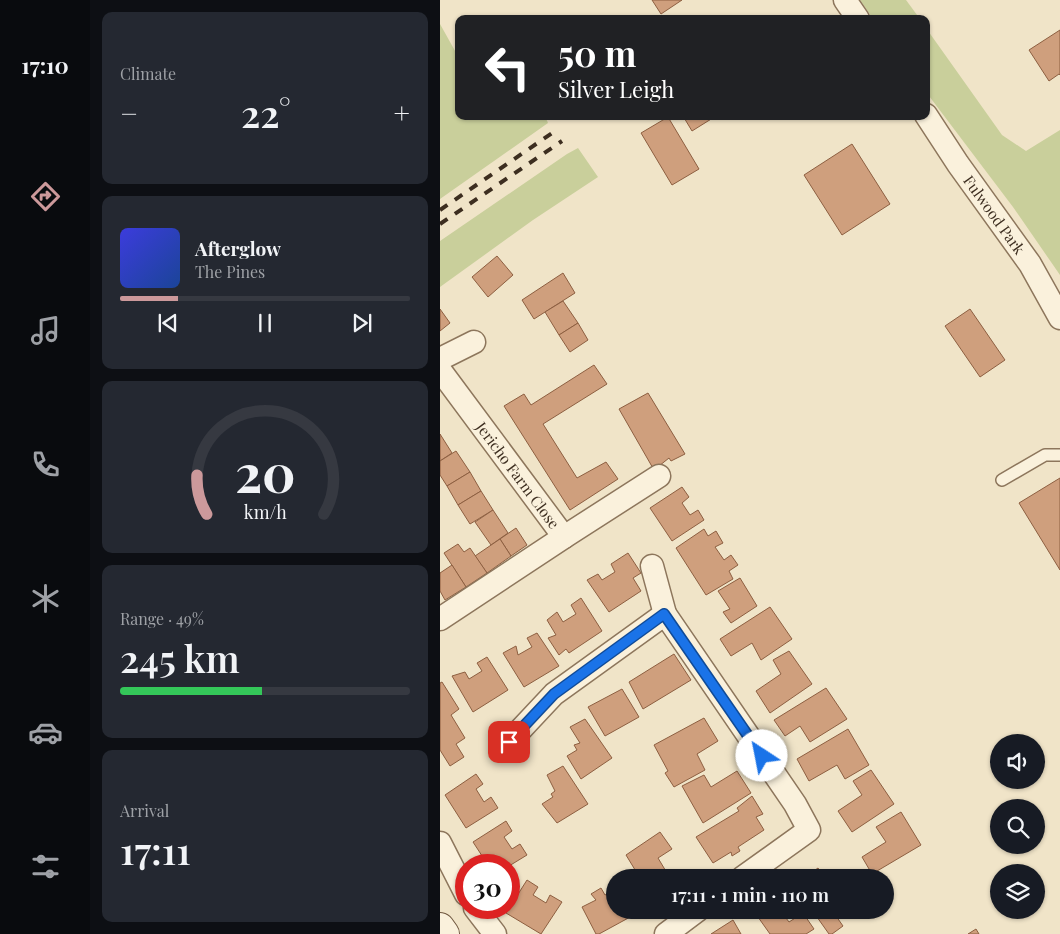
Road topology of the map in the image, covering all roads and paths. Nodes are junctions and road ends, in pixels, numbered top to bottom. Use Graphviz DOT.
graph roads {
  1 [pos="845,0"];
  2 [pos="855,15"];
  3 [pos="929,120"];
  4 [pos="1060,318"];
  5 [pos="474,342"];
  6 [pos="440,359"];
  7 [pos="440,370"];
  8 [pos="1060,455"];
  9 [pos="659,476"];
  10 [pos="1002,480"];
  11 [pos="564,537"];
  12 [pos="652,566"];
  13 [pos="664,614"];
  14 [pos="440,619"];
  15 [pos="509,742"];
  16 [pos="440,843"];
  17 [pos="754,869"];
  18 [pos="455,872"];
  19 [pos="483,919"];
  20 [pos="686,919"];
  21 [pos="440,926"];
  22 [pos="445,934"];
  23 [pos="495,934"];
  24 [pos="666,934"];
  1 -- 2 [label="street"];
  3 -- 4 [label="street, Fulwood Park"];
  5 -- 6 [label="street"];
  7 -- 11 [label="street, Jericho Farm Close"];
  8 -- 10 [label="lane"];
  9 -- 11 [label="street, Jericho Farm Close"];
  11 -- 14 [label="street"];
  12 -- 13 [label="street"];
  13 -- 15 [label="street"];
  13 -- 17 [label="street"];
  16 -- 18 [label="street"];
  19 -- 23 [label="street"];
  20 -- 24 [label="street"];
  21 -- 22 [label="street"];
}
